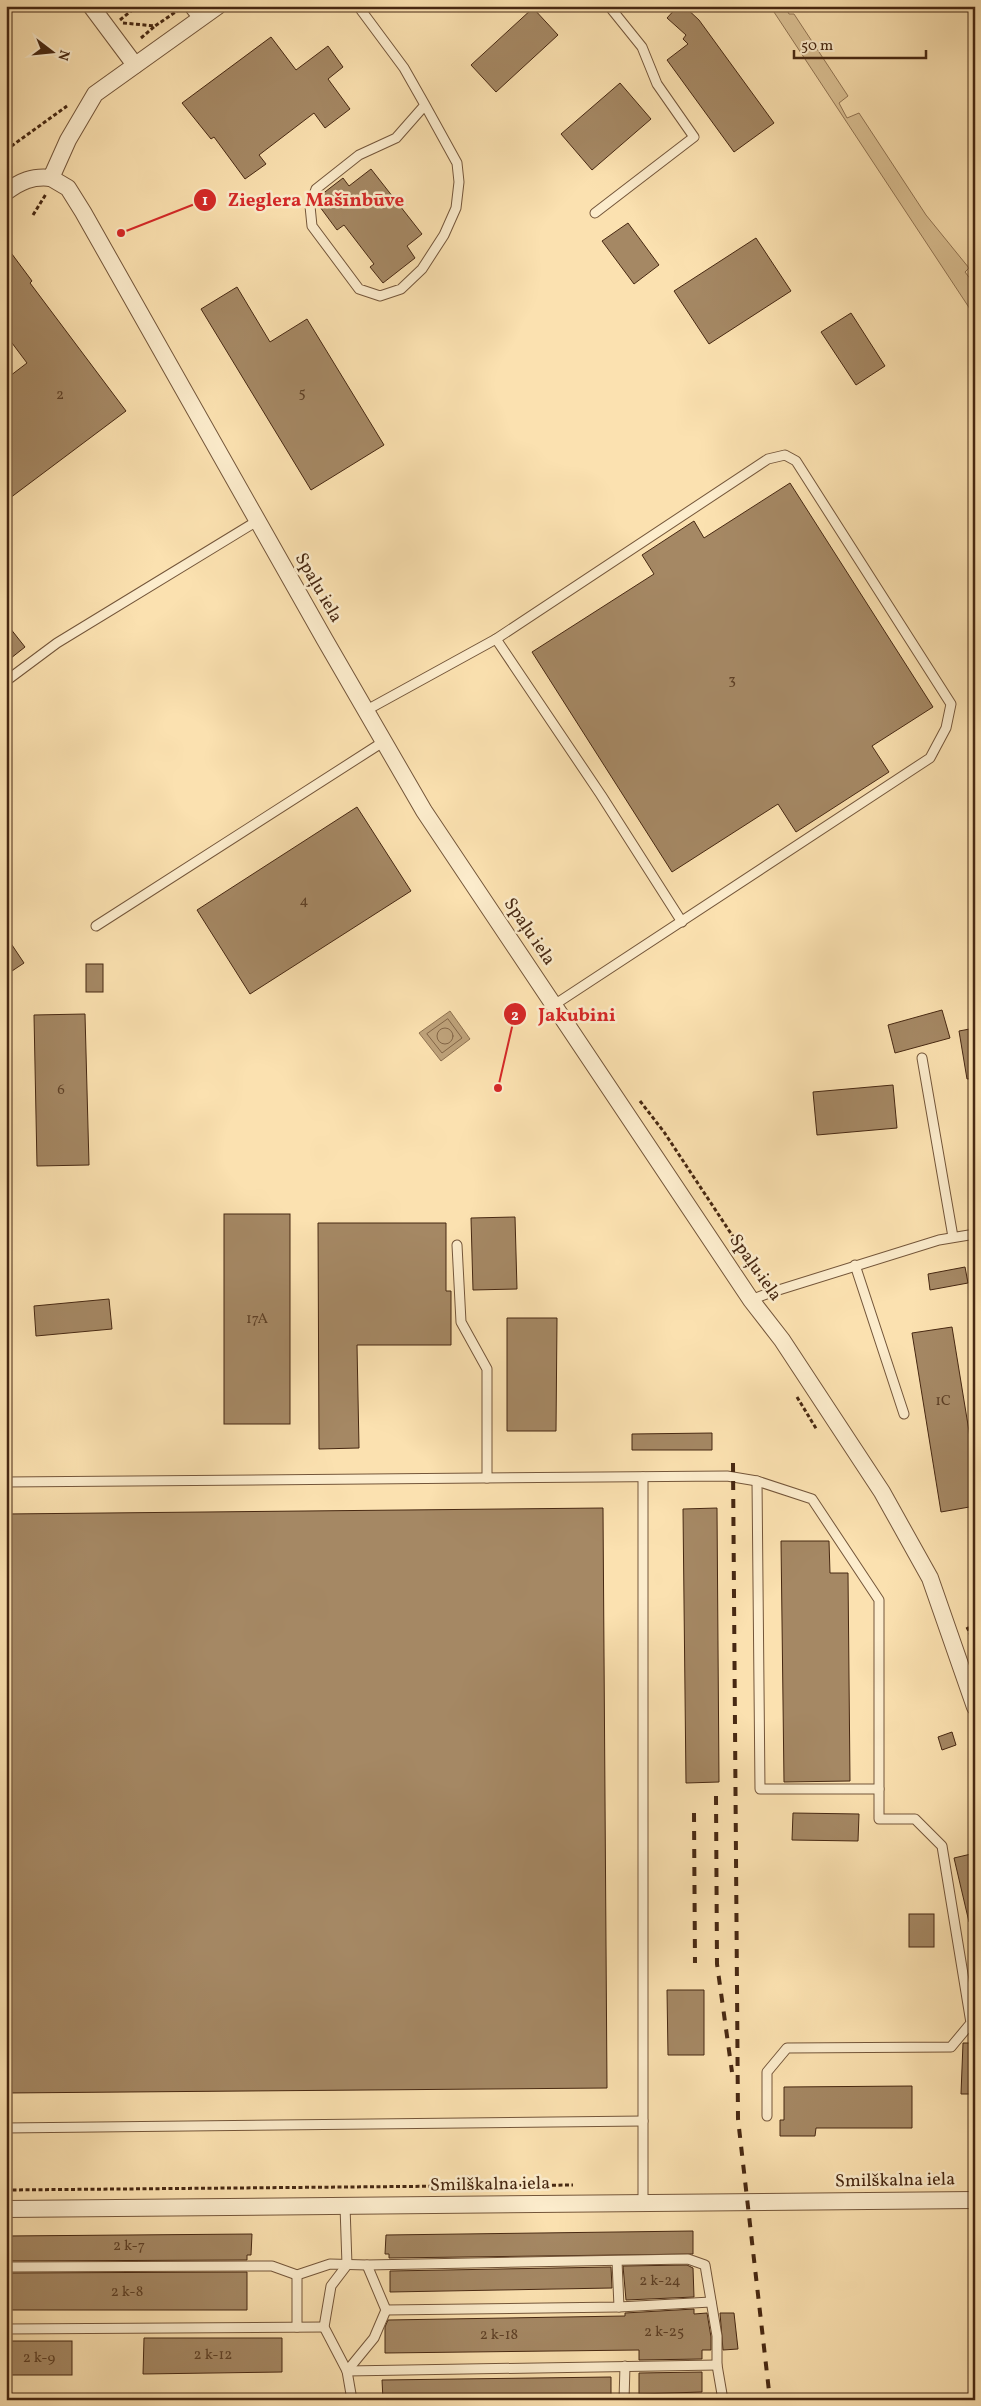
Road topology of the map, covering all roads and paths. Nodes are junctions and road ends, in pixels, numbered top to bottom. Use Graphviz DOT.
graph roads {
  1 [pos="91,6"];
  2 [pos="138,6"];
  3 [pos="183,6"];
  4 [pos="188,6"];
  5 [pos="218,6"];
  6 [pos="358,6"];
  7 [pos="610,6"];
  8 [pos="199,20"];
  9 [pos="135,66"];
  10 [pos="74,102"];
  11 [pos="425,105"];
  12 [pos="6,150"];
  13 [pos="51,178"];
  14 [pos="6,192"];
  15 [pos="595,213"];
  16 [pos="33,215"];
  17 [pos="257,520"];
  18 [pos="496,639"];
  19 [pos="6,681"];
  20 [pos="365,711"];
  21 [pos="383,742"];
  22 [pos="682,922"];
  23 [pos="96,926"];
  24 [pos="554,1005"];
  25 [pos="922,1058"];
  26 [pos="975,1234"];
  27 [pos="953,1238"];
  28 [pos="457,1245"];
  29 [pos="855,1265"];
  30 [pos="752,1300"];
  31 [pos="904,1414"];
  32 [pos="643,1477"];
  33 [pos="487,1478"];
  34 [pos="757,1481"];
  35 [pos="6,1482"];
  36 [pos="975,1707"];
  37 [pos="878,1789"];
  38 [pos="768,2116"];
  39 [pos="643,2121"];
  40 [pos="6,2128"];
  41 [pos="575,2185"];
  42 [pos="6,2190"];
  43 [pos="975,2200"];
  44 [pos="643,2203"];
  45 [pos="345,2206"];
  46 [pos="6,2209"];
  47 [pos="617,2261"];
  48 [pos="347,2265"];
  49 [pos="366,2265"];
  50 [pos="6,2267"];
  51 [pos="296,2275"];
  52 [pos="711,2302"];
  53 [pos="618,2307"];
  54 [pos="386,2310"];
  55 [pos="297,2327"];
  56 [pos="324,2327"];
  57 [pos="6,2329"];
  58 [pos="717,2365"];
  59 [pos="625,2366"];
  60 [pos="347,2371"];
  61 [pos="196,2400"];
  62 [pos="213,2400"];
  63 [pos="352,2400"];
  64 [pos="624,2400"];
  65 [pos="723,2400"];
  1 -- 9 [label="street"];
  2 -- 3 [label="path"];
  4 -- 8 [label="lane"];
  5 -- 8 [label="street"];
  6 -- 11 [label="lane"];
  7 -- 15 [label="lane"];
  8 -- 9 [label="street"];
  9 -- 13 [label="street"];
  10 -- 12 [label="path"];
  11 -- 11 [label="lane"];
  13 -- 14 [label="street"];
  13 -- 16 [label="path"];
  13 -- 17 [label="street, Spaļu iela"];
  17 -- 19 [label="lane"];
  17 -- 20 [label="street, Spaļu iela"];
  18 -- 20 [label="lane"];
  18 -- 22 [label="lane"];
  18 -- 22 [label="lane"];
  20 -- 21 [label="street, Spaļu iela"];
  21 -- 23 [label="lane"];
  21 -- 24 [label="street, Spaļu iela"];
  22 -- 24 [label="lane"];
  24 -- 30 [label="street, Spaļu iela"];
  25 -- 27 [label="lane"];
  26 -- 27 [label="lane"];
  27 -- 29 [label="lane"];
  28 -- 33 [label="lane"];
  29 -- 30 [label="lane"];
  29 -- 31 [label="lane"];
  30 -- 36 [label="street, Spaļu iela"];
  32 -- 33 [label="lane"];
  32 -- 34 [label="lane"];
  32 -- 39 [label="lane"];
  33 -- 35 [label="lane"];
  34 -- 37 [label="lane"];
  34 -- 37 [label="lane"];
  37 -- 38 [label="lane"];
  39 -- 40 [label="lane"];
  39 -- 44 [label="lane"];
  41 -- 42 [label="path"];
  43 -- 44 [label="street, Smilškalna iela"];
  44 -- 45 [label="street, Smilškalna iela"];
  45 -- 46 [label="street, Smilškalna iela"];
  45 -- 48 [label="lane"];
  47 -- 49 [label="lane"];
  47 -- 52 [label="lane"];
  47 -- 53 [label="lane"];
  48 -- 49 [label="lane"];
  48 -- 51 [label="lane"];
  48 -- 56 [label="lane"];
  49 -- 54 [label="lane"];
  50 -- 51 [label="lane"];
  51 -- 55 [label="lane"];
  52 -- 53 [label="lane"];
  52 -- 58 [label="lane"];
  53 -- 54 [label="lane"];
  54 -- 60 [label="lane"];
  55 -- 56 [label="lane"];
  55 -- 57 [label="lane"];
  56 -- 60 [label="lane"];
  58 -- 59 [label="lane"];
  58 -- 65 [label="lane"];
  59 -- 60 [label="lane"];
  59 -- 64 [label="lane"];
  60 -- 63 [label="lane"];
  61 -- 62 [label="lane"];
  62 -- 63 [label="lane"];
}
